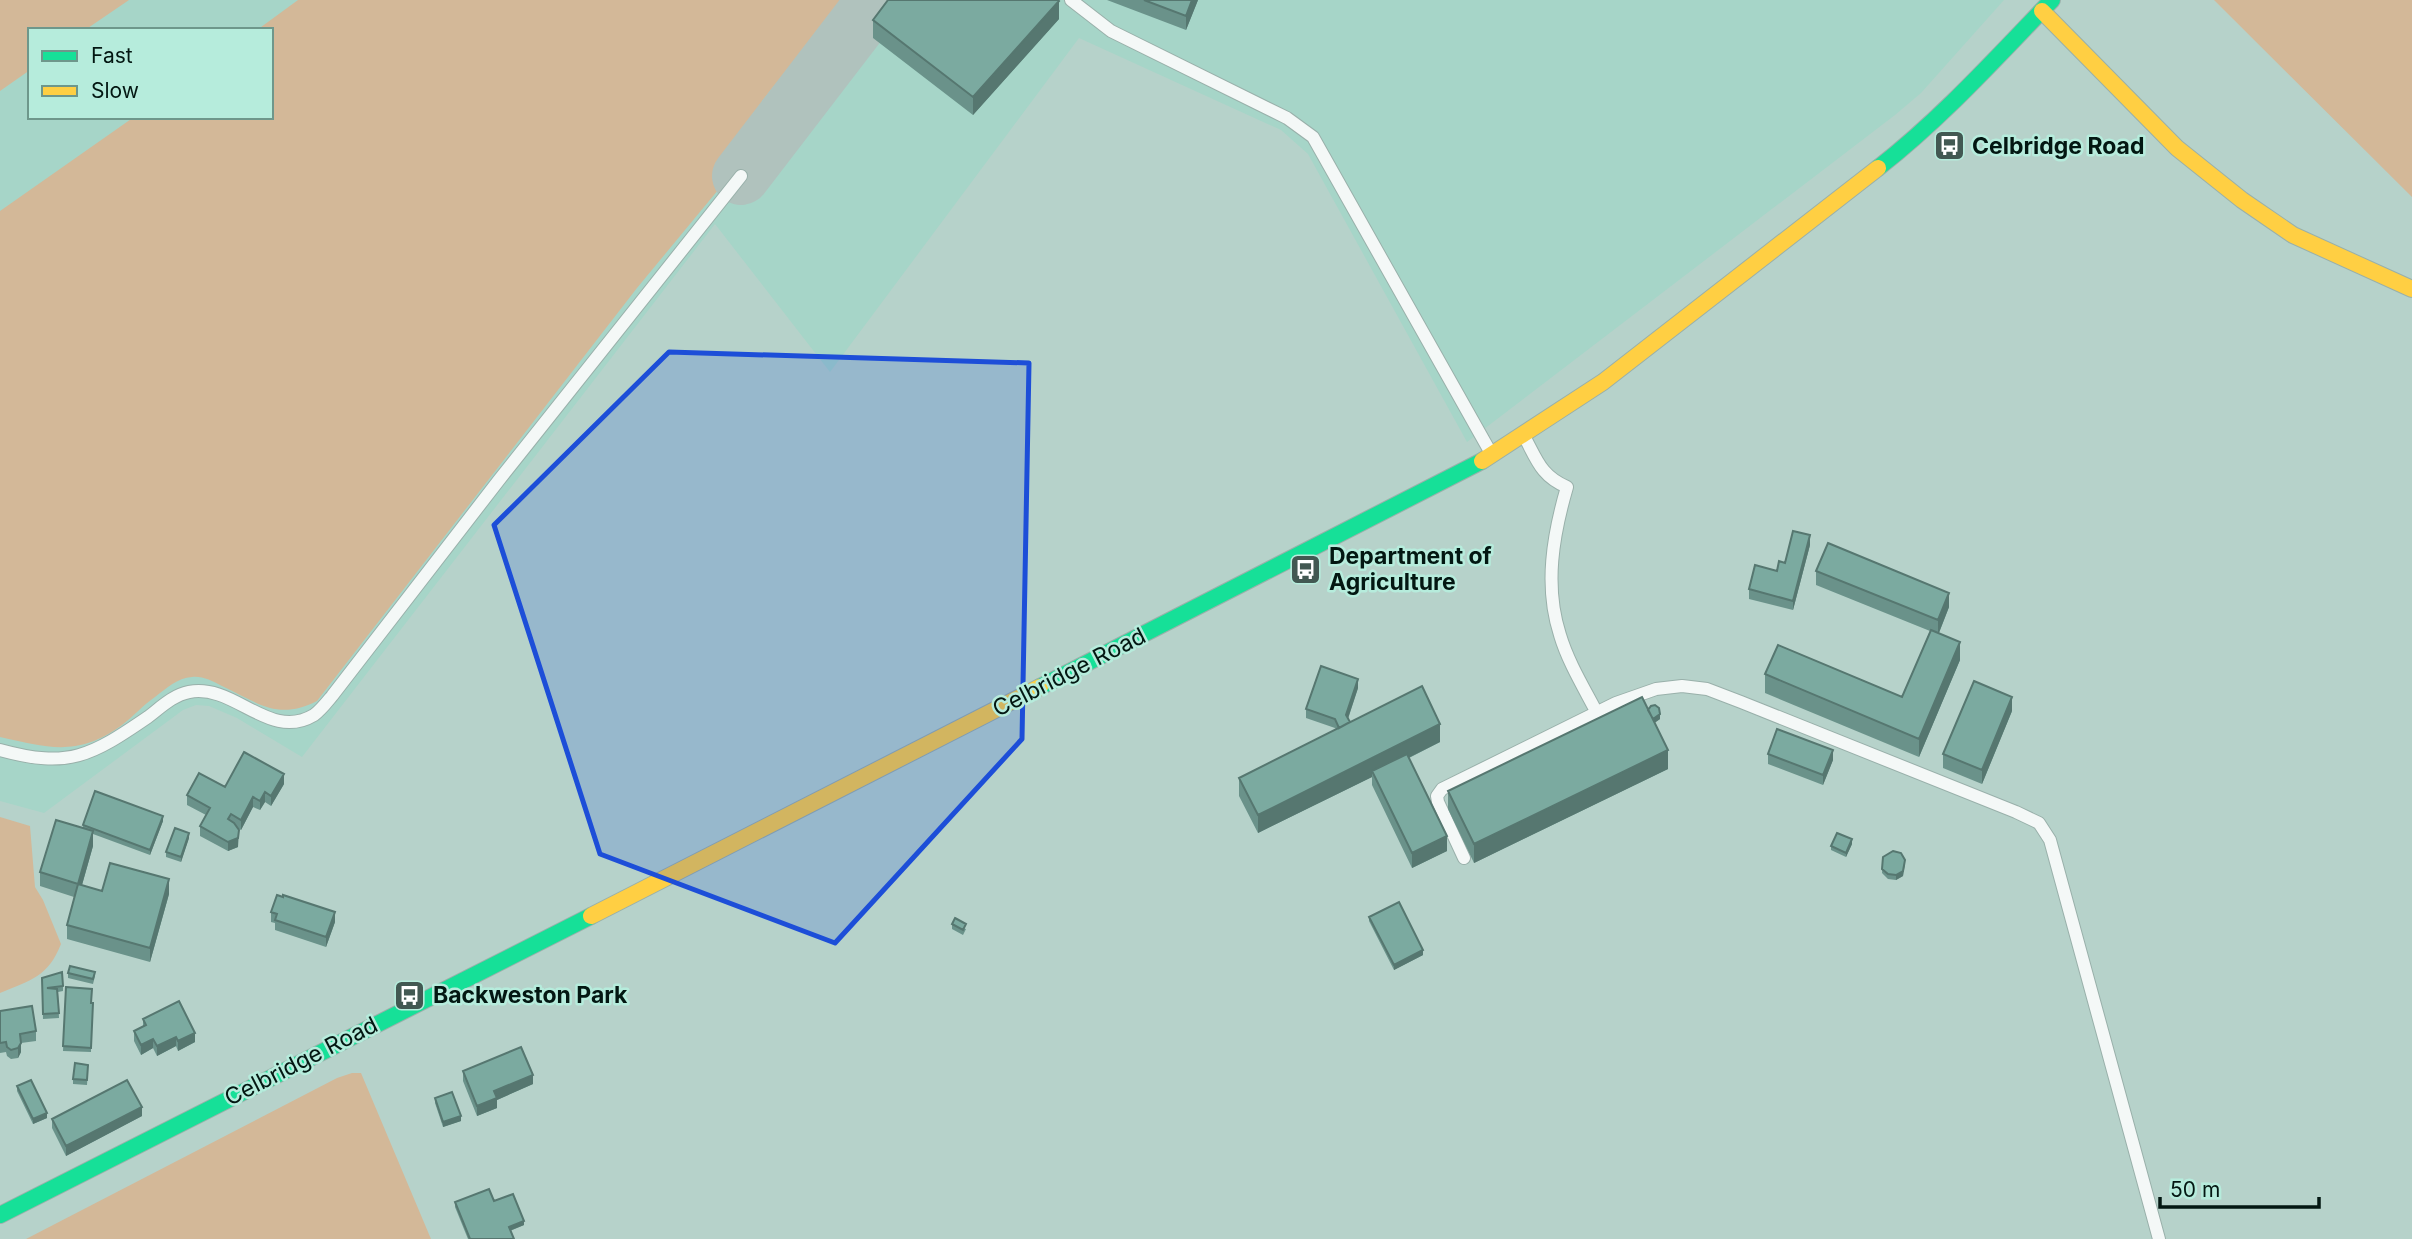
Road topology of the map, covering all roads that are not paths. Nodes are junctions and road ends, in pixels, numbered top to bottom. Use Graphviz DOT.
graph roads {
  1 [pos="1071,0"];
  2 [pos="2047,5"];
  3 [pos="741,176"];
  4 [pos="2412,289"];
  5 [pos="1524,436"];
  6 [pos="1492,456"];
  7 [pos="1597,713"];
  8 [pos="0,750"];
  9 [pos="1464,858"];
  10 [pos="0,1215"];
  11 [pos="2160,1239"];
  1 -- 6 [label="lane"];
  2 -- 4 [label="main road"];
  2 -- 5 [label="main road, Celbridge Road"];
  3 -- 8 [label="lane"];
  5 -- 6 [label="main road, Celbridge Road"];
  5 -- 7 [label="lane"];
  6 -- 10 [label="main road, Celbridge Road"];
  7 -- 9 [label="lane"];
  7 -- 11 [label="lane"];
}
